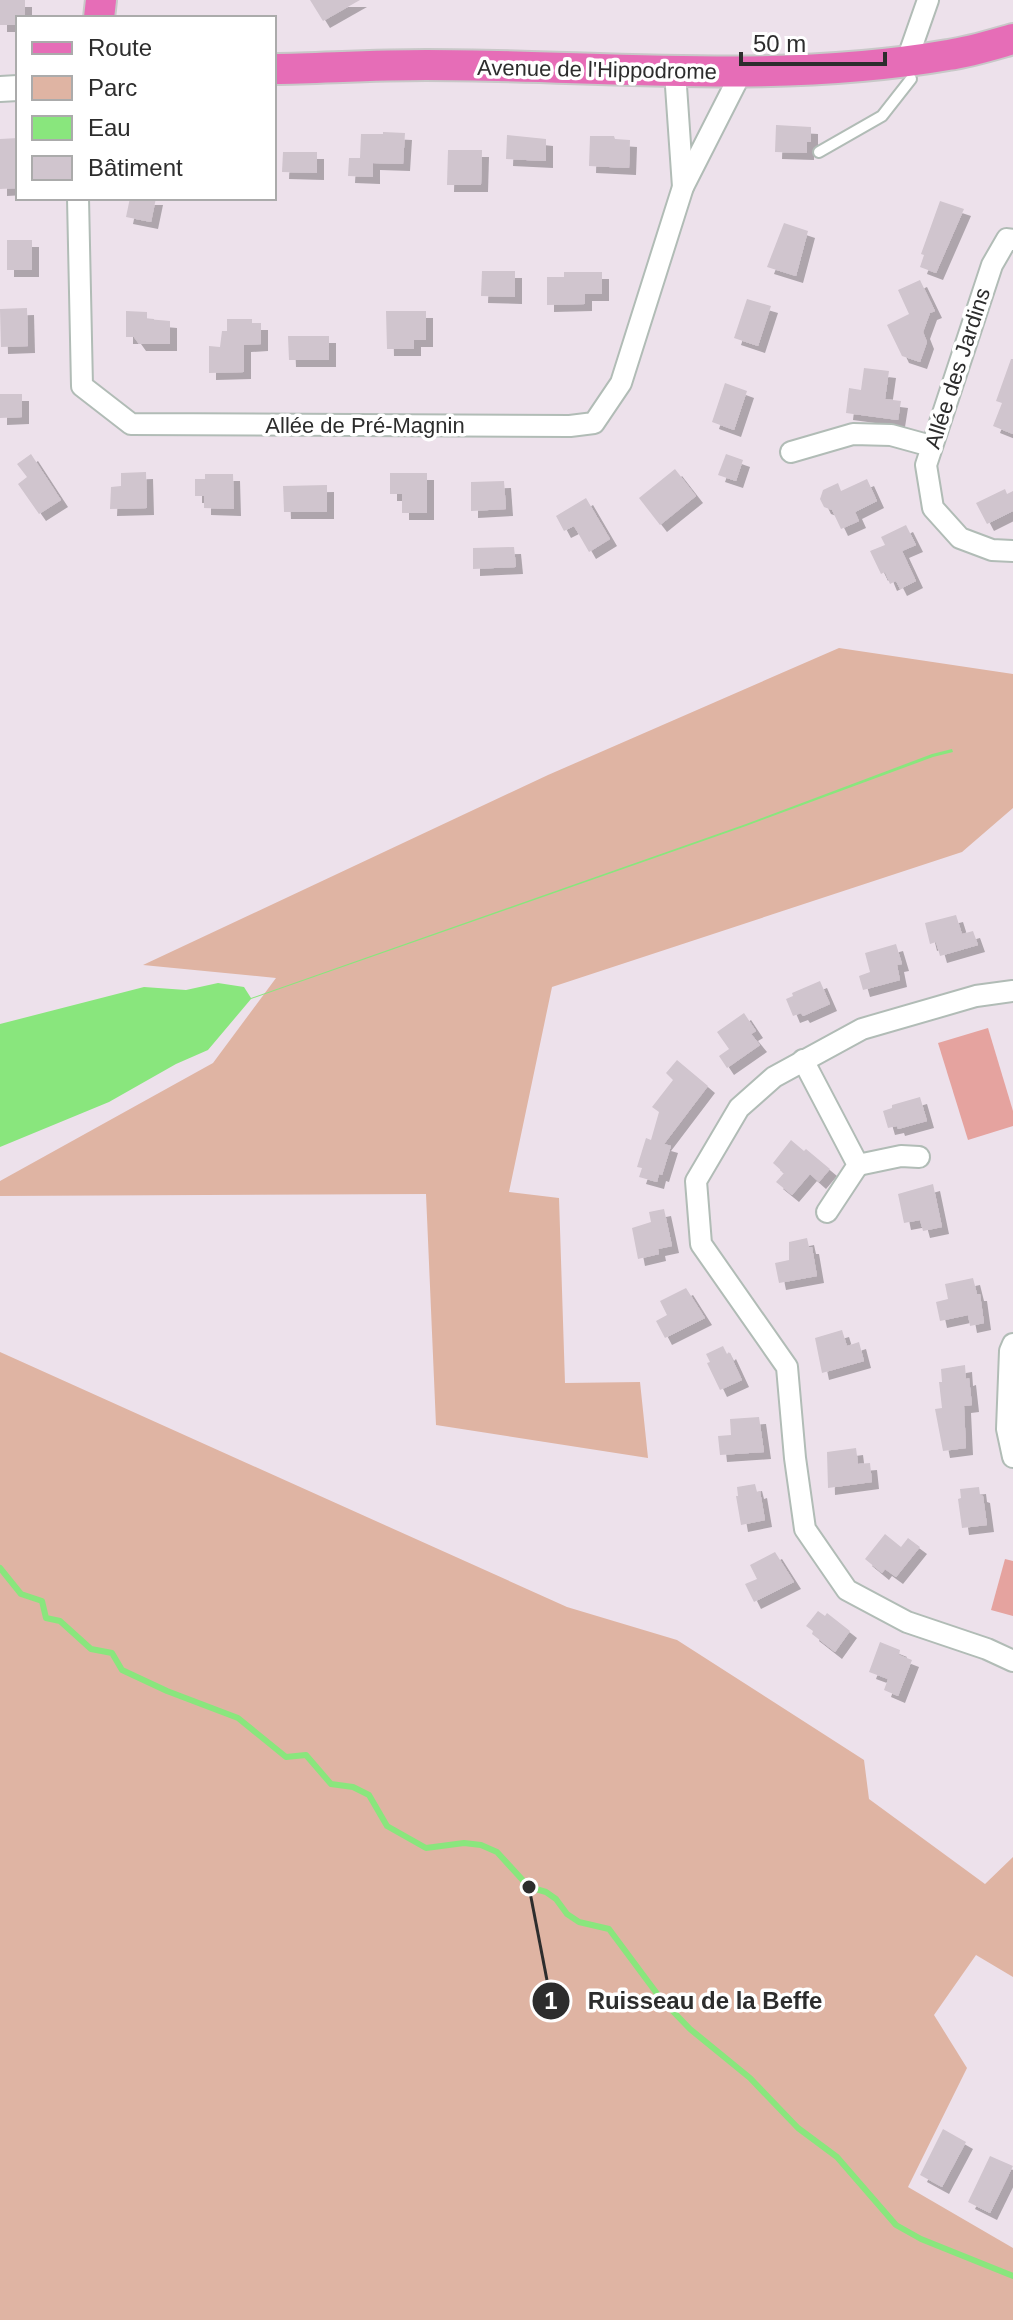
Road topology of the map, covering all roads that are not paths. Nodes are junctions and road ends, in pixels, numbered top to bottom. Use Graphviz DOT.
graph roads {
  1 [pos="928,0"];
  2 [pos="1013,39"];
  3 [pos="276,69"];
  4 [pos="909,70"];
  5 [pos="742,71"];
  6 [pos="675,72"];
  7 [pos="819,152"];
  8 [pos="683,187"];
  9 [pos="78,200"];
  10 [pos="1013,240"];
  11 [pos="931,446"];
  12 [pos="791,452"];
  13 [pos="1013,551"];
  14 [pos="1013,991"];
  15 [pos="803,1060"];
  16 [pos="919,1157"];
  17 [pos="858,1165"];
  18 [pos="827,1212"];
  19 [pos="1013,1344"];
  20 [pos="1013,1457"];
  21 [pos="1013,1661"];
  1 -- 4 [label="street"];
  2 -- 4 [label="main road, Avenue de l'Hippodrome"];
  3 -- 6 [label="main road, Avenue de l'Hippodrome"];
  4 -- 5 [label="main road, Avenue de l'Hippodrome"];
  4 -- 7 [label="lane"];
  5 -- 6 [label="main road, Avenue de l'Hippodrome"];
  5 -- 8 [label="street, Allée de Pré-Magnin"];
  6 -- 8 [label="street, Allée de Pré-Magnin"];
  8 -- 9 [label="street, Allée de Pré-Magnin"];
  10 -- 11 [label="street, Allée des Jardins"];
  11 -- 12 [label="street"];
  11 -- 13 [label="street, Allée des Jardins"];
  14 -- 15 [label="street"];
  15 -- 17 [label="street"];
  15 -- 21 [label="street"];
  16 -- 17 [label="street"];
  17 -- 18 [label="street"];
  19 -- 20 [label="street"];
}
